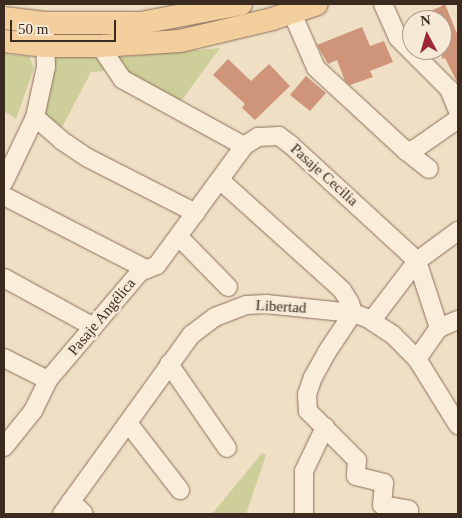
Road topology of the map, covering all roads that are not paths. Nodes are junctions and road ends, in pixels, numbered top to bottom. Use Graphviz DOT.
graph roads {
  1 [pos="241,4"];
  2 [pos="317,4"];
  3 [pos="383,4"];
  4 [pos="291,8"];
  5 [pos="4,18"];
  6 [pos="45,23"];
  7 [pos="4,41"];
  8 [pos="46,46"];
  9 [pos="100,46"];
  10 [pos="458,111"];
  11 [pos="35,117"];
  12 [pos="458,119"];
  13 [pos="244,146"];
  14 [pos="406,151"];
  15 [pos="429,170"];
  16 [pos="220,180"];
  17 [pos="4,182"];
  18 [pos="4,196"];
  19 [pos="196,213"];
  20 [pos="458,231"];
  21 [pos="179,237"];
  22 [pos="418,260"];
  23 [pos="146,269"];
  24 [pos="4,278"];
  25 [pos="228,287"];
  26 [pos="354,313"];
  27 [pos="372,320"];
  28 [pos="458,320"];
  29 [pos="94,327"];
  30 [pos="439,328"];
  31 [pos="4,358"];
  32 [pos="417,359"];
  33 [pos="169,364"];
  34 [pos="48,380"];
  35 [pos="128,422"];
  36 [pos="458,425"];
  37 [pos="325,427"];
  38 [pos="5,444"];
  39 [pos="227,448"];
  40 [pos="180,490"];
  41 [pos="66,508"];
  42 [pos="84,514"];
  43 [pos="304,514"];
  44 [pos="408,514"];
  1 -- 6 [label="main road"];
  2 -- 4 [label="main road"];
  3 -- 10 [label="street"];
  4 -- 9 [label="main road"];
  4 -- 14 [label="street"];
  5 -- 6 [label="main road"];
  6 -- 8 [label="street"];
  7 -- 8 [label="main road"];
  8 -- 9 [label="main road"];
  8 -- 11 [label="street"];
  9 -- 13 [label="street"];
  11 -- 17 [label="street"];
  11 -- 19 [label="street"];
  12 -- 14 [label="street"];
  13 -- 16 [label="street, Pasaje Angélica"];
  13 -- 22 [label="street, Pasaje Cecilia"];
  14 -- 15 [label="street"];
  16 -- 19 [label="street, Pasaje Angélica"];
  16 -- 26 [label="street"];
  18 -- 23 [label="street"];
  19 -- 21 [label="street, Pasaje Angélica"];
  20 -- 22 [label="street"];
  21 -- 23 [label="street, Pasaje Angélica"];
  21 -- 25 [label="street"];
  22 -- 27 [label="street"];
  22 -- 30 [label="street"];
  23 -- 29 [label="street, Pasaje Angélica"];
  24 -- 29 [label="street"];
  26 -- 27 [label="street, Libertad"];
  26 -- 33 [label="street, Libertad"];
  26 -- 37 [label="street"];
  27 -- 32 [label="street, Libertad"];
  28 -- 30 [label="street"];
  29 -- 34 [label="street, Pasaje Angélica"];
  30 -- 32 [label="street"];
  31 -- 34 [label="street"];
  32 -- 36 [label="street, Libertad"];
  33 -- 35 [label="street, Libertad"];
  33 -- 39 [label="street"];
  34 -- 38 [label="street, Pasaje Angélica"];
  35 -- 40 [label="street"];
  35 -- 41 [label="street, Libertad"];
  37 -- 43 [label="street"];
  37 -- 44 [label="street"];
  41 -- 42 [label="street"];
}
